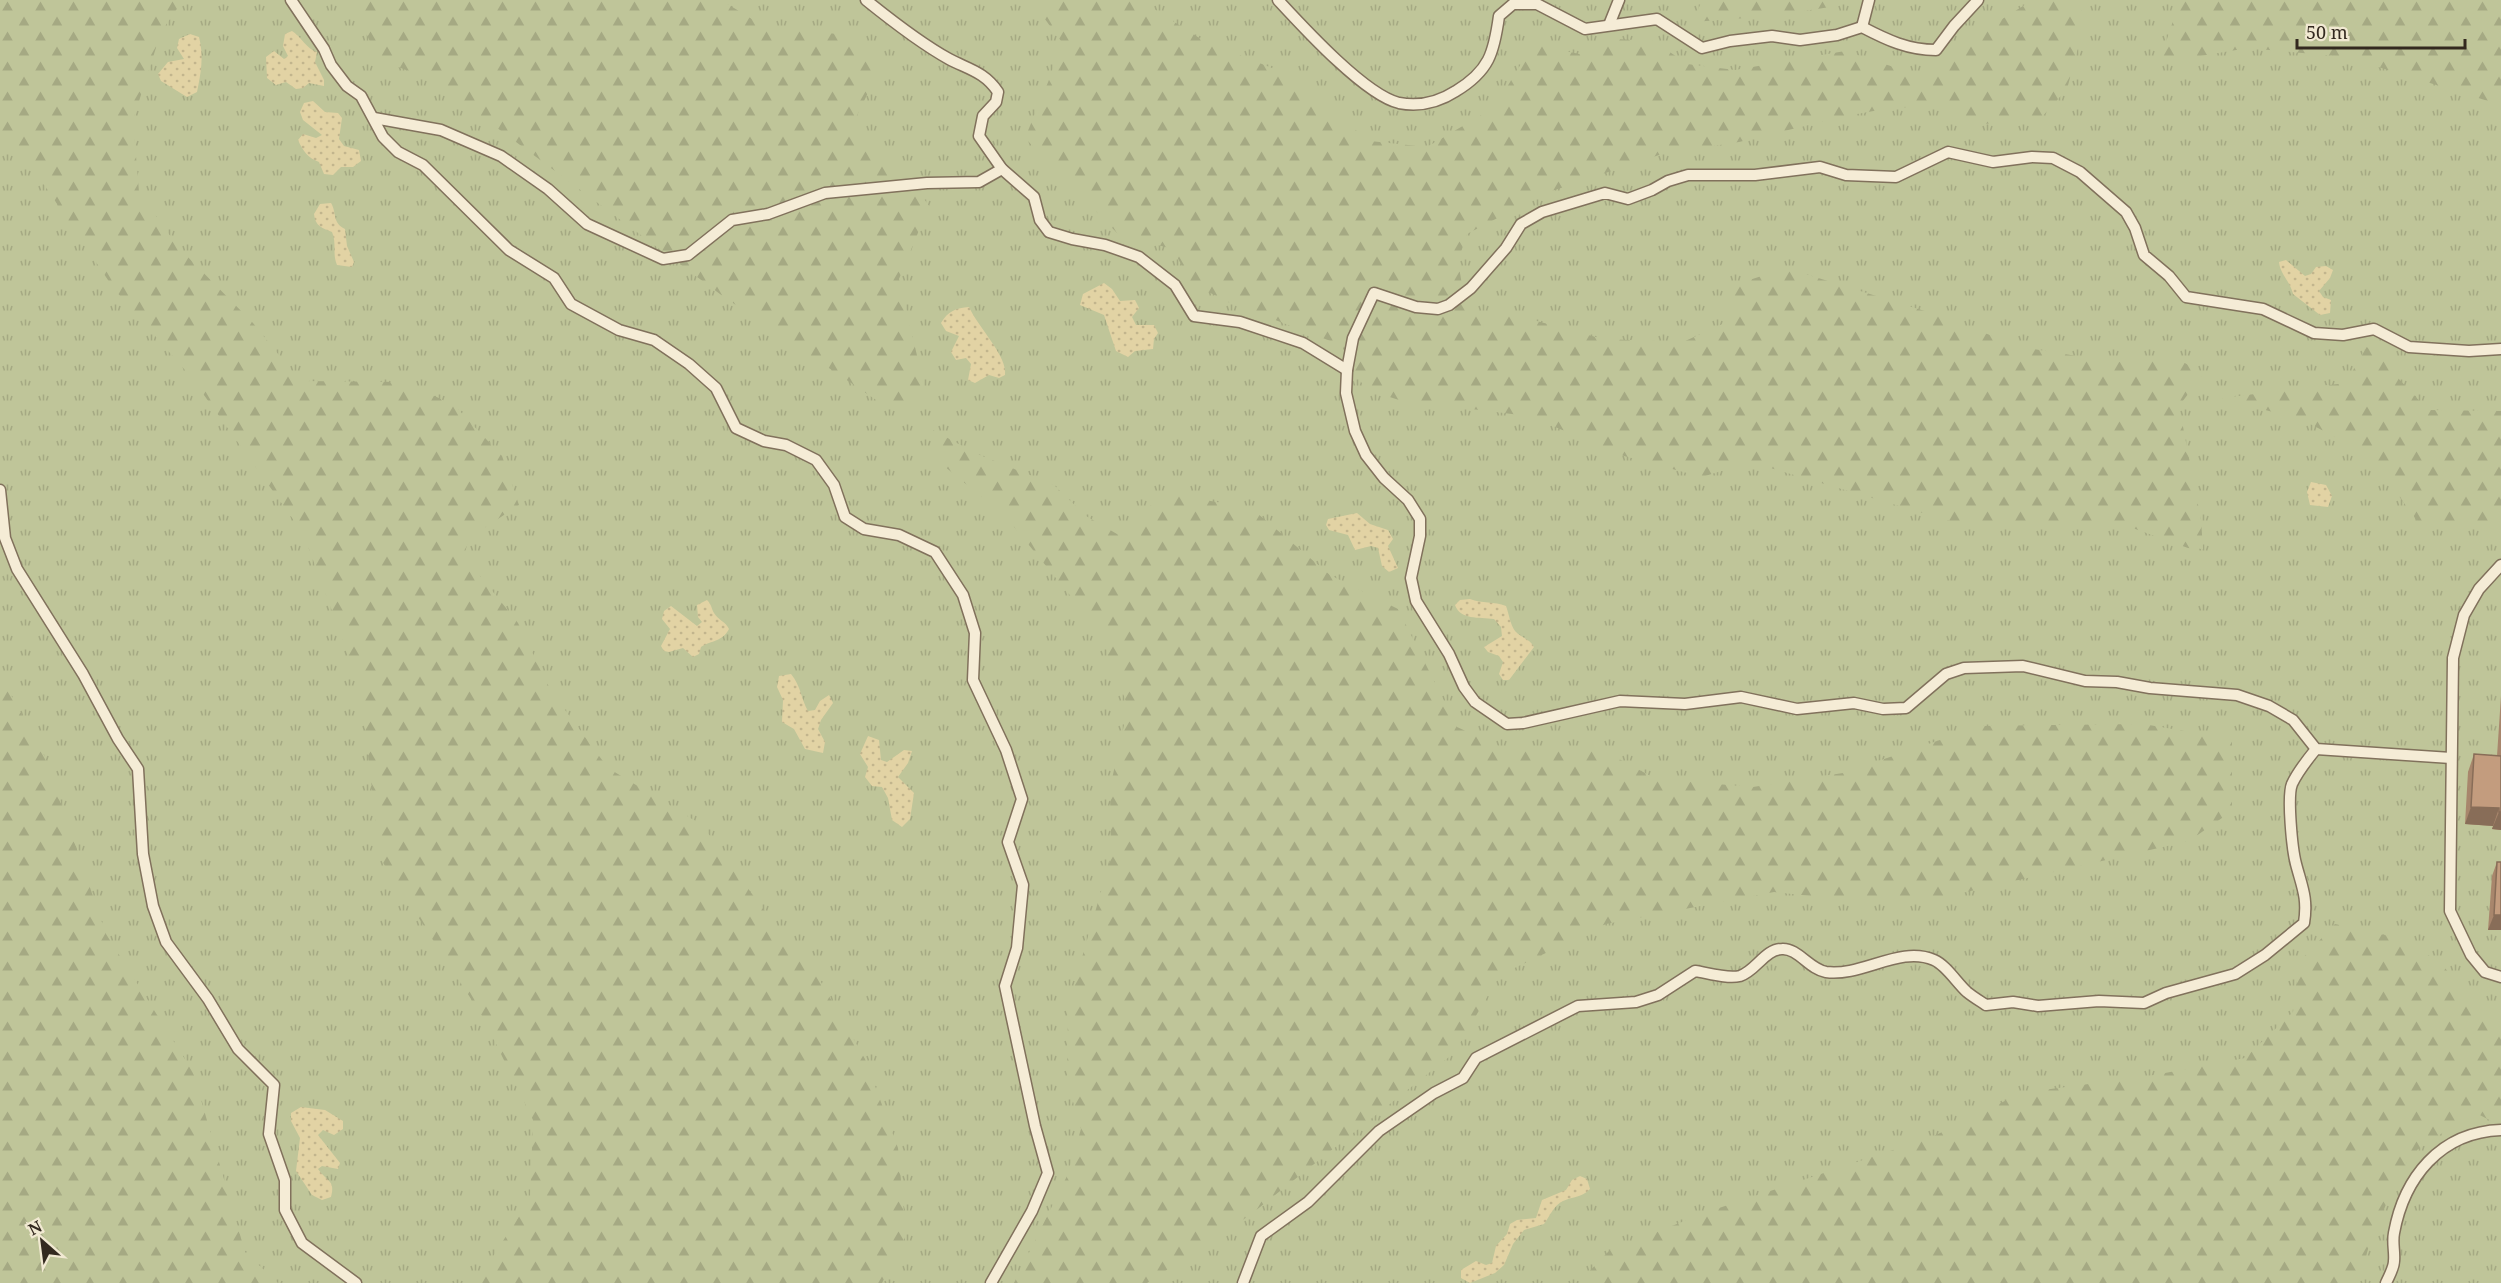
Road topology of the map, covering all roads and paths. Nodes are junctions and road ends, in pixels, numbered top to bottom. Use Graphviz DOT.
graph roads {
  1 [pos="291,0"];
  2 [pos="866,0"];
  3 [pos="1278,0"];
  4 [pos="1619,0"];
  5 [pos="1869,0"];
  6 [pos="1978,0"];
  7 [pos="1609,25"];
  8 [pos="1862,27"];
  9 [pos="374,118"];
  10 [pos="1002,168"];
  11 [pos="2501,349"];
  12 [pos="1347,370"];
  13 [pos="0,490"];
  14 [pos="2501,565"];
  15 [pos="2316,749"];
  16 [pos="2451,758"];
  17 [pos="2501,977"];
  18 [pos="2501,1130"];
  19 [pos="356,1283"];
  20 [pos="991,1283"];
  21 [pos="1244,1283"];
  22 [pos="2386,1283"];
  1 -- 9 [label="lane"];
  2 -- 10 [label="lane"];
  3 -- 7 [label="lane"];
  4 -- 7 [label="lane"];
  5 -- 8 [label="lane"];
  6 -- 8 [label="lane"];
  7 -- 8 [label="lane"];
  9 -- 10 [label="lane"];
  9 -- 20 [label="lane"];
  10 -- 12 [label="lane"];
  11 -- 12 [label="lane"];
  12 -- 15 [label="lane"];
  13 -- 19 [label="lane"];
  14 -- 16 [label="lane"];
  15 -- 16 [label="lane"];
  15 -- 21 [label="lane"];
  16 -- 17 [label="lane"];
  18 -- 22 [label="lane"];
}
